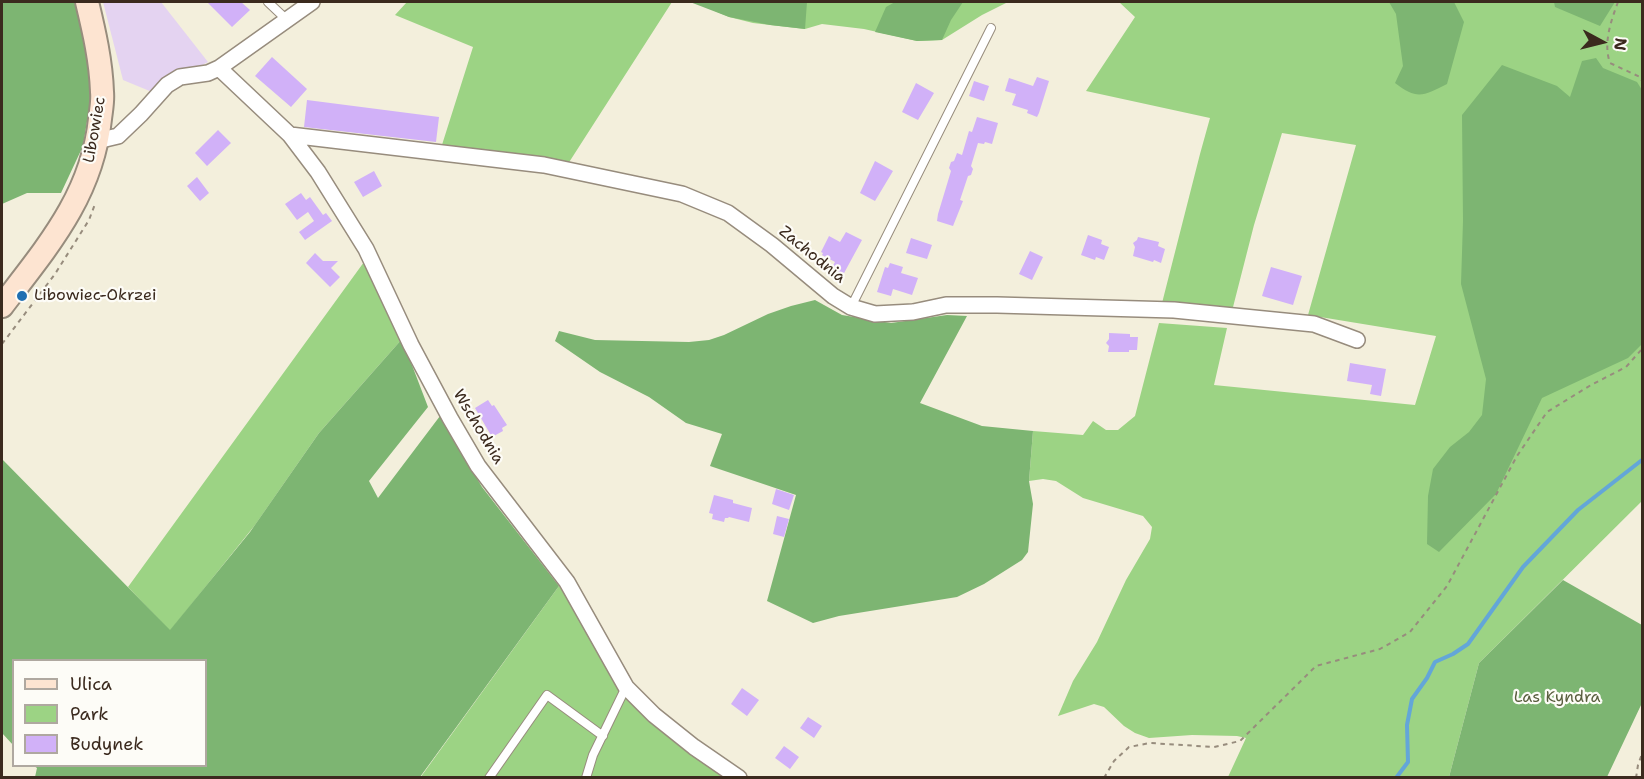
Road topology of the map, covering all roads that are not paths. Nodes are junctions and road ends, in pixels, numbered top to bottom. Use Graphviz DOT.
graph roads {
  1 [pos="87,2"];
  2 [pos="268,2"];
  3 [pos="312,2"];
  4 [pos="287,20"];
  5 [pos="991,28"];
  6 [pos="219,68"];
  7 [pos="290,135"];
  8 [pos="97,141"];
  9 [pos="2,306"];
  10 [pos="851,307"];
  11 [pos="1357,340"];
  12 [pos="626,687"];
  13 [pos="603,736"];
  14 [pos="489,777"];
  15 [pos="586,777"];
  16 [pos="739,777"];
  1 -- 8 [label="street, Libowiec"];
  2 -- 4 [label="lane"];
  3 -- 4 [label="street"];
  4 -- 6 [label="street"];
  5 -- 10 [label="lane"];
  6 -- 7 [label="street, Wschodnia"];
  6 -- 8 [label="street"];
  7 -- 10 [label="street, Zachodnia"];
  7 -- 12 [label="street, Wschodnia"];
  8 -- 9 [label="street, Libowiec"];
  10 -- 11 [label="street, Zachodnia"];
  12 -- 13 [label="lane"];
  12 -- 16 [label="street, Wschodnia"];
  13 -- 14 [label="lane"];
  13 -- 15 [label="lane"];
}
